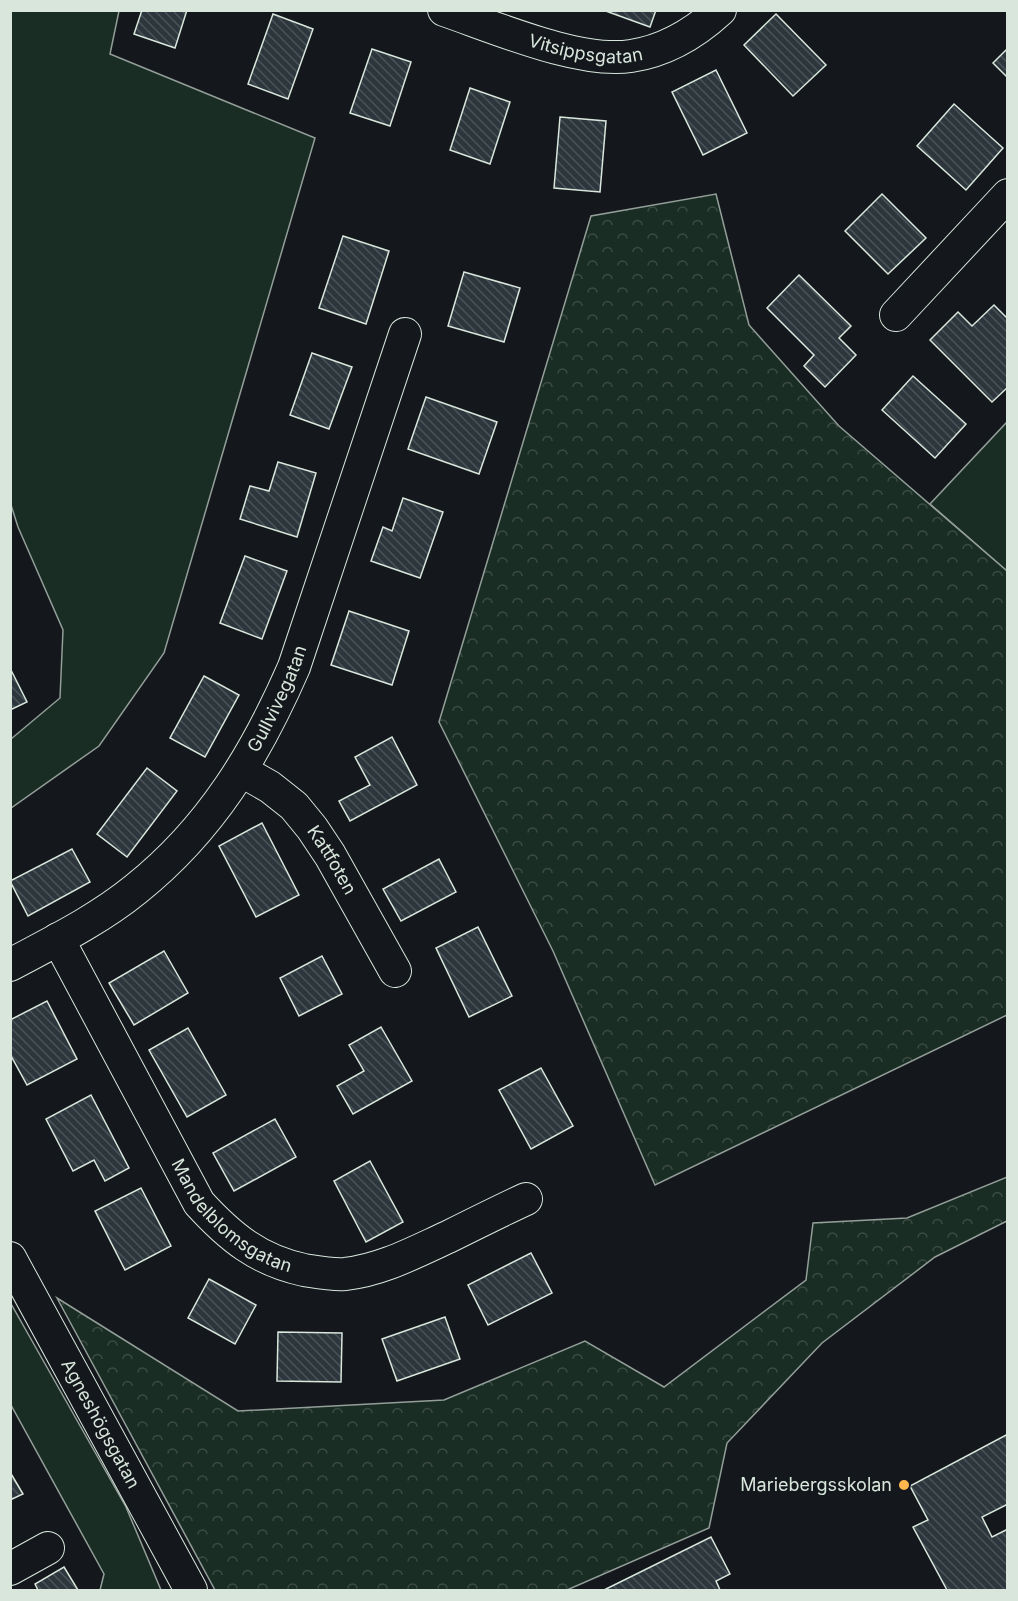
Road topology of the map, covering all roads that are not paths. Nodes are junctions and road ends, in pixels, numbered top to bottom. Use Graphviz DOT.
graph roads {
  1 [pos="444,10"];
  2 [pos="720,10"];
  3 [pos="1008,195"];
  4 [pos="896,315"];
  5 [pos="405,334"];
  6 [pos="242,771"];
  7 [pos="58,939"];
  8 [pos="10,965"];
  9 [pos="395,971"];
  10 [pos="526,1199"];
  11 [pos="10,1258"];
  12 [pos="48,1548"];
  13 [pos="10,1569"];
  14 [pos="191,1590"];
  1 -- 2 [label="street, Vitsippsgatan"];
  3 -- 4 [label="street"];
  5 -- 6 [label="street, Gullvivegatan"];
  6 -- 7 [label="street, Gullvivegatan"];
  6 -- 9 [label="street, Kattfoten"];
  7 -- 8 [label="street, Gullvivegatan"];
  7 -- 10 [label="street, Mandelblomsgatan"];
  11 -- 14 [label="street, Agneshögsgatan"];
  12 -- 13 [label="street"];
}
